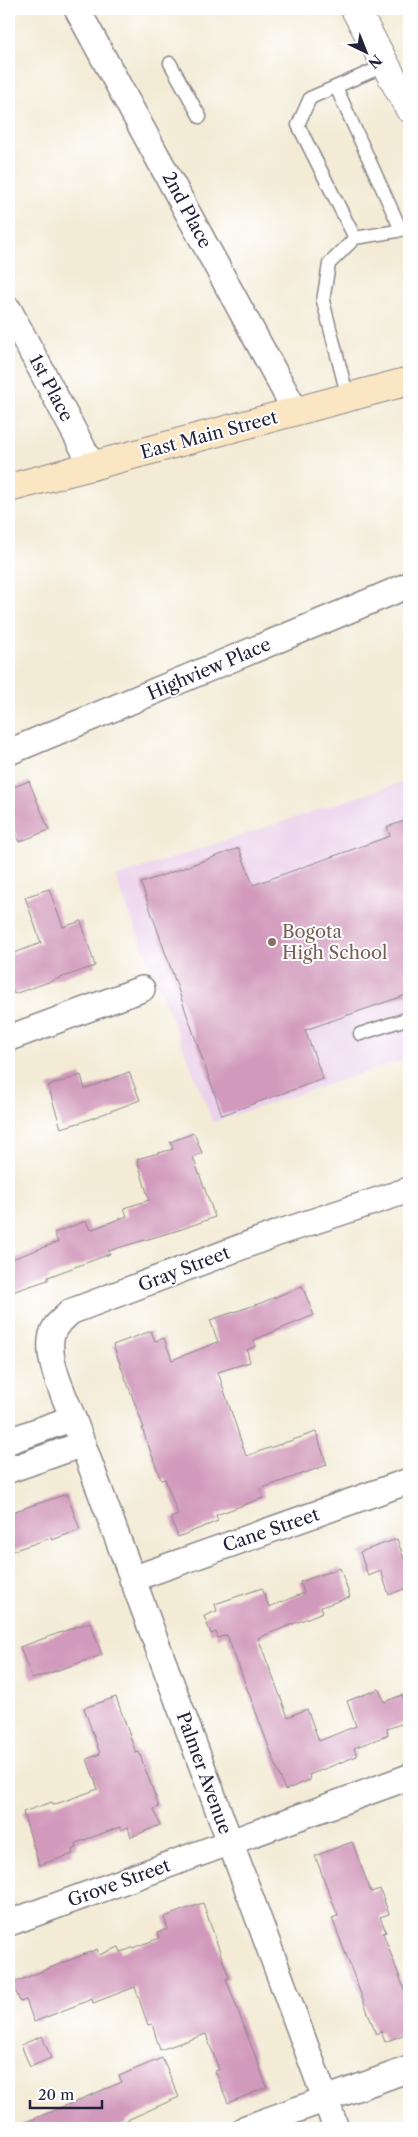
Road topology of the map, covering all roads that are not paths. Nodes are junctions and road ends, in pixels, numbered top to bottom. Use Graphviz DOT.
graph roads {
  1 [pos="77,9"];
  2 [pos="355,9"];
  3 [pos="170,63"];
  4 [pos="386,65"];
  5 [pos="336,87"];
  6 [pos="409,108"];
  7 [pos="200,117"];
  8 [pos="405,229"];
  9 [pos="356,238"];
  10 [pos="9,310"];
  11 [pos="409,381"];
  12 [pos="348,398"];
  13 [pos="296,412"];
  14 [pos="93,467"];
  15 [pos="9,488"];
  16 [pos="409,585"];
  17 [pos="9,752"];
  18 [pos="142,989"];
  19 [pos="409,1018"];
  20 [pos="360,1034"];
  21 [pos="9,1038"];
  22 [pos="409,1190"];
  23 [pos="73,1418"];
  24 [pos="9,1441"];
  25 [pos="83,1444"];
  26 [pos="9,1470"];
  27 [pos="409,1480"];
  28 [pos="132,1579"];
  29 [pos="409,1777"];
  30 [pos="229,1843"];
  31 [pos="9,1923"];
  32 [pos="409,2069"];
  33 [pos="324,2100"];
  34 [pos="246,2128"];
  35 [pos="336,2128"];
  1 -- 13 [label="street, 2nd Place"];
  2 -- 4 [label="street"];
  3 -- 7 [label="lane"];
  4 -- 5 [label="lane"];
  4 -- 6 [label="street"];
  5 -- 8 [label="lane"];
  5 -- 9 [label="lane"];
  8 -- 9 [label="lane"];
  9 -- 12 [label="lane"];
  10 -- 14 [label="street, 1st Place"];
  11 -- 12 [label="main road, East Main Street"];
  12 -- 13 [label="main road, East Main Street"];
  13 -- 14 [label="main road, East Main Street"];
  14 -- 15 [label="main road, East Main Street"];
  16 -- 17 [label="street, Highview Place"];
  18 -- 21 [label="street"];
  19 -- 20 [label="lane"];
  22 -- 23 [label="street, Gray Street"];
  23 -- 24 [label="street"];
  23 -- 25 [label="street, Palmer Avenue"];
  25 -- 26 [label="street"];
  25 -- 28 [label="street, Palmer Avenue"];
  27 -- 28 [label="street, Cane Street"];
  28 -- 30 [label="street, Palmer Avenue"];
  29 -- 30 [label="street, Grove Street"];
  30 -- 31 [label="street, Grove Street"];
  30 -- 33 [label="street, Palmer Avenue"];
  32 -- 33 [label="street"];
  33 -- 34 [label="street"];
  33 -- 35 [label="street, Palmer Avenue"];
}
